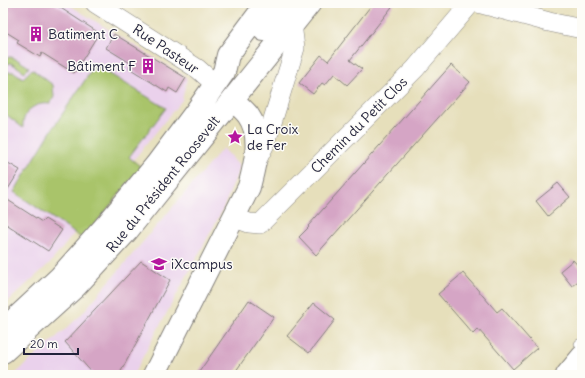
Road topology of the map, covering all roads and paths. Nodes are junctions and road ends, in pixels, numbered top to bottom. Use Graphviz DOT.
graph roads {
  1 [pos="95,3"];
  2 [pos="267,3"];
  3 [pos="284,3"];
  4 [pos="306,3"];
  5 [pos="310,3"];
  6 [pos="471,3"];
  7 [pos="478,3"];
  8 [pos="292,24"];
  9 [pos="582,29"];
  10 [pos="220,78"];
  11 [pos="232,100"];
  12 [pos="256,164"];
  13 [pos="235,218"];
  14 [pos="3,330"];
  15 [pos="581,350"];
  16 [pos="3,352"];
  17 [pos="154,375"];
  18 [pos="567,375"];
  1 -- 10 [label="street, Rue Pasteur"];
  2 -- 10 [label="main road, Rue du Président Roosevelt"];
  3 -- 10 [label="main road"];
  4 -- 8 [label="main road"];
  5 -- 8 [label="main road, Rue du Président Roosevelt"];
  6 -- 13 [label="street, Chemin du Petit Clos"];
  7 -- 9 [label="street"];
  8 -- 11 [label="main road, Rue du Président Roosevelt"];
  8 -- 12 [label="street"];
  10 -- 11 [label="main road"];
  10 -- 14 [label="main road, Rue du Président Roosevelt"];
  11 -- 12 [label="main road"];
  11 -- 16 [label="main road, Rue du Président Roosevelt"];
  12 -- 13 [label="main road"];
  13 -- 17 [label="main road"];
  15 -- 18 [label="main road"];
}
